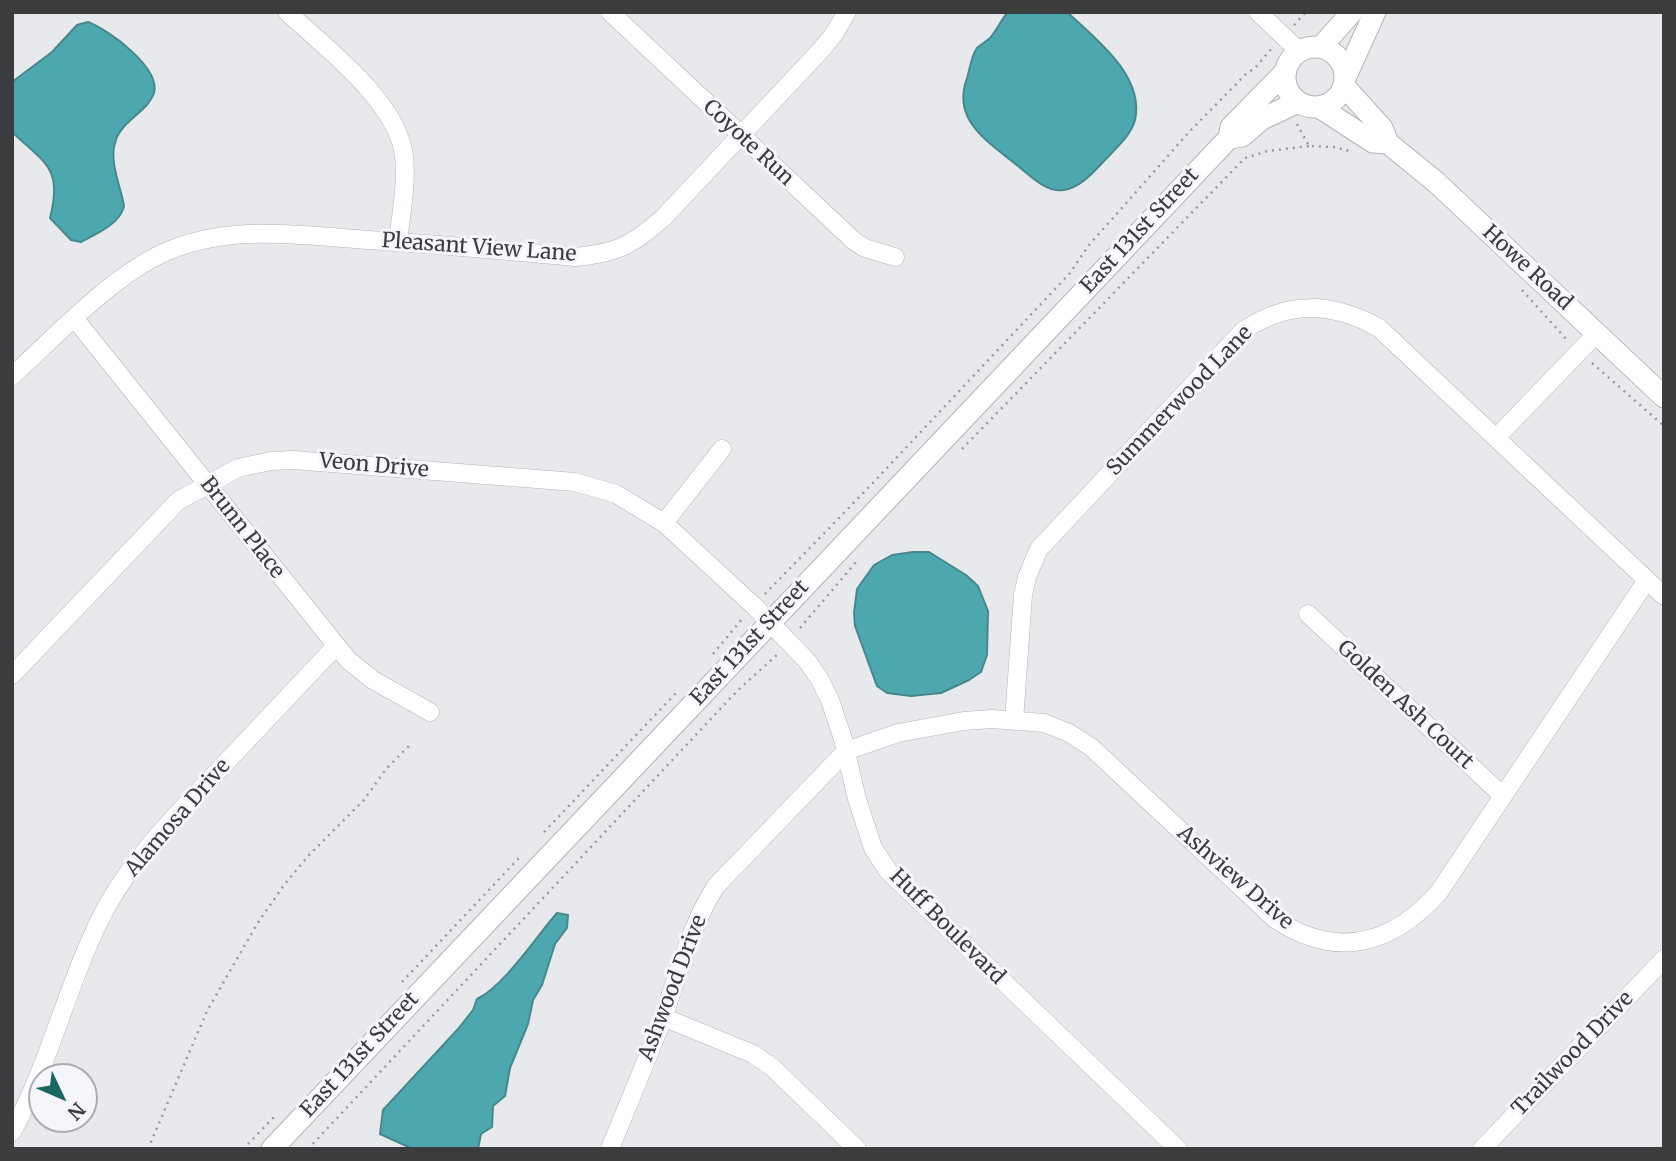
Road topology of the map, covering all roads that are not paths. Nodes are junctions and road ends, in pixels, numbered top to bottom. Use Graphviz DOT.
graph roads {
  1 [pos="287,12"];
  2 [pos="610,12"];
  3 [pos="847,12"];
  4 [pos="1258,12"];
  5 [pos="1352,12"];
  6 [pos="1376,12"];
  7 [pos="1321,47"];
  8 [pos="1299,51"];
  9 [pos="1277,79"];
  10 [pos="1345,81"];
  11 [pos="1302,105"];
  12 [pos="740,135"];
  13 [pos="1228,138"];
  14 [pos="1388,143"];
  15 [pos="398,242"];
  16 [pos="895,257"];
  17 [pos="75,319"];
  18 [pos="1597,333"];
  19 [pos="12,376"];
  20 [pos="1664,397"];
  21 [pos="1496,438"];
  22 [pos="722,449"];
  23 [pos="207,484"];
  24 [pos="664,523"];
  25 [pos="1647,580"];
  26 [pos="1664,596"];
  27 [pos="1308,614"];
  28 [pos="769,623"];
  29 [pos="336,646"];
  30 [pos="12,675"];
  31 [pos="430,712"];
  32 [pos="1014,720"];
  33 [pos="846,751"];
  34 [pos="1503,796"];
  35 [pos="1664,959"];
  36 [pos="663,1017"];
  37 [pos="15,1121"];
  38 [pos="272,1149"];
  39 [pos="610,1149"];
  40 [pos="857,1149"];
  41 [pos="1178,1149"];
  42 [pos="1482,1149"];
  1 -- 15 [label="street"];
  2 -- 12 [label="street, Coyote Run"];
  3 -- 12 [label="street, Pleasant View Lane"];
  4 -- 8 [label="street"];
  5 -- 7 [label="street"];
  6 -- 10 [label="street"];
  7 -- 8 [label="street"];
  7 -- 10 [label="street"];
  8 -- 9 [label="street"];
  9 -- 11 [label="street"];
  9 -- 13 [label="street, East 131st Street"];
  10 -- 11 [label="street"];
  10 -- 14 [label="street, Howe Road"];
  11 -- 13 [label="street, East 131st Street"];
  11 -- 14 [label="street, Howe Road"];
  12 -- 15 [label="street, Pleasant View Lane"];
  12 -- 16 [label="street, Coyote Run"];
  13 -- 28 [label="street, East 131st Street"];
  14 -- 18 [label="street, Howe Road"];
  15 -- 17 [label="street, Pleasant View Lane"];
  17 -- 19 [label="street, Pleasant View Lane"];
  17 -- 23 [label="street, Brunn Place"];
  18 -- 20 [label="street, Howe Road"];
  18 -- 21 [label="street"];
  21 -- 25 [label="street, Summerwood Lane"];
  21 -- 32 [label="street, Summerwood Lane"];
  22 -- 24 [label="street"];
  23 -- 24 [label="street, Veon Drive"];
  23 -- 29 [label="street, Brunn Place"];
  23 -- 30 [label="street, Veon Drive"];
  24 -- 28 [label="street, Veon Drive"];
  25 -- 26 [label="street, Summerwood Lane"];
  25 -- 34 [label="street, Ashview Drive"];
  27 -- 34 [label="street, Golden Ash Court"];
  28 -- 33 [label="street, Huff Boulevard"];
  28 -- 38 [label="street, East 131st Street"];
  29 -- 31 [label="street, Brunn Place"];
  29 -- 37 [label="street, Alamosa Drive"];
  32 -- 33 [label="street, Ashview Drive"];
  32 -- 34 [label="street, Ashview Drive"];
  33 -- 36 [label="street, Ashwood Drive"];
  33 -- 41 [label="street, Huff Boulevard"];
  35 -- 42 [label="street, Trailwood Drive"];
  36 -- 39 [label="street, Ashwood Drive"];
  36 -- 40 [label="street"];
}
